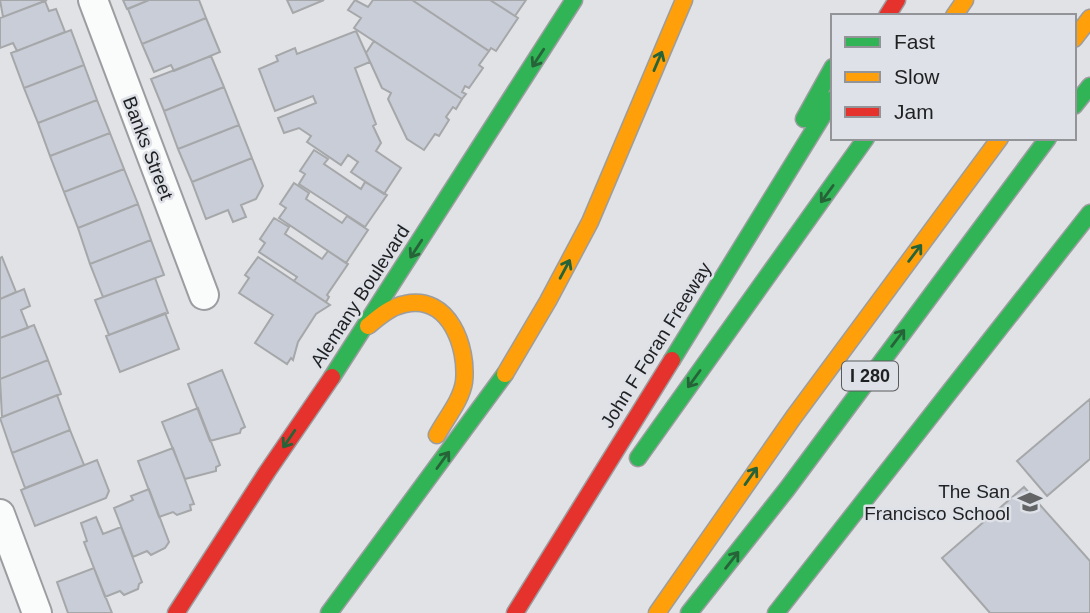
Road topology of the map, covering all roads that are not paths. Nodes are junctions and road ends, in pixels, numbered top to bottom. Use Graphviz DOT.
graph roads {
  1 [pos="93,0"];
  2 [pos="575,0"];
  3 [pos="684,0"];
  4 [pos="1090,18"];
  5 [pos="1076,36"];
  6 [pos="831,71"];
  7 [pos="1090,86"];
  8 [pos="831,102"];
  9 [pos="1076,104"];
  10 [pos="865,140"];
  11 [pos="999,140"];
  12 [pos="1047,140"];
  13 [pos="1090,213"];
  14 [pos="204,295"];
  15 [pos="365,330"];
  16 [pos="641,408"];
  17 [pos="631,467"];
  18 [pos="0,514"];
  19 [pos="575,546"];
  20 [pos="373,554"];
  21 [pos="37,613"];
  22 [pos="176,613"];
  23 [pos="329,613"];
  24 [pos="515,613"];
  25 [pos="527,613"];
  26 [pos="656,613"];
  27 [pos="690,613"];
  28 [pos="776,613"];
  1 -- 14 [label="street, Banks Street"];
  2 -- 15 [label="main road, Alemany Boulevard, one-way"];
  20 -- 3 [label="main road, one-way"];
  4 -- 5 [label="main road"];
  6 -- 16 [label="main road"];
  7 -- 9 [label="main road"];
  8 -- 16 [label="main road, John F Foran Freeway"];
  10 -- 17 [label="main road, one-way"];
  26 -- 11 [label="main road, one-way"];
  27 -- 12 [label="main road, I 280, one-way"];
  13 -- 28 [label="main road"];
  15 -- 20 [label="main road"];
  15 -- 22 [label="main road, Alemany Boulevard, one-way"];
  16 -- 24 [label="main road, John F Foran Freeway"];
  18 -- 21 [label="street"];
  19 -- 25 [label="main road"];
  20 -- 23 [label="main road"];
}
